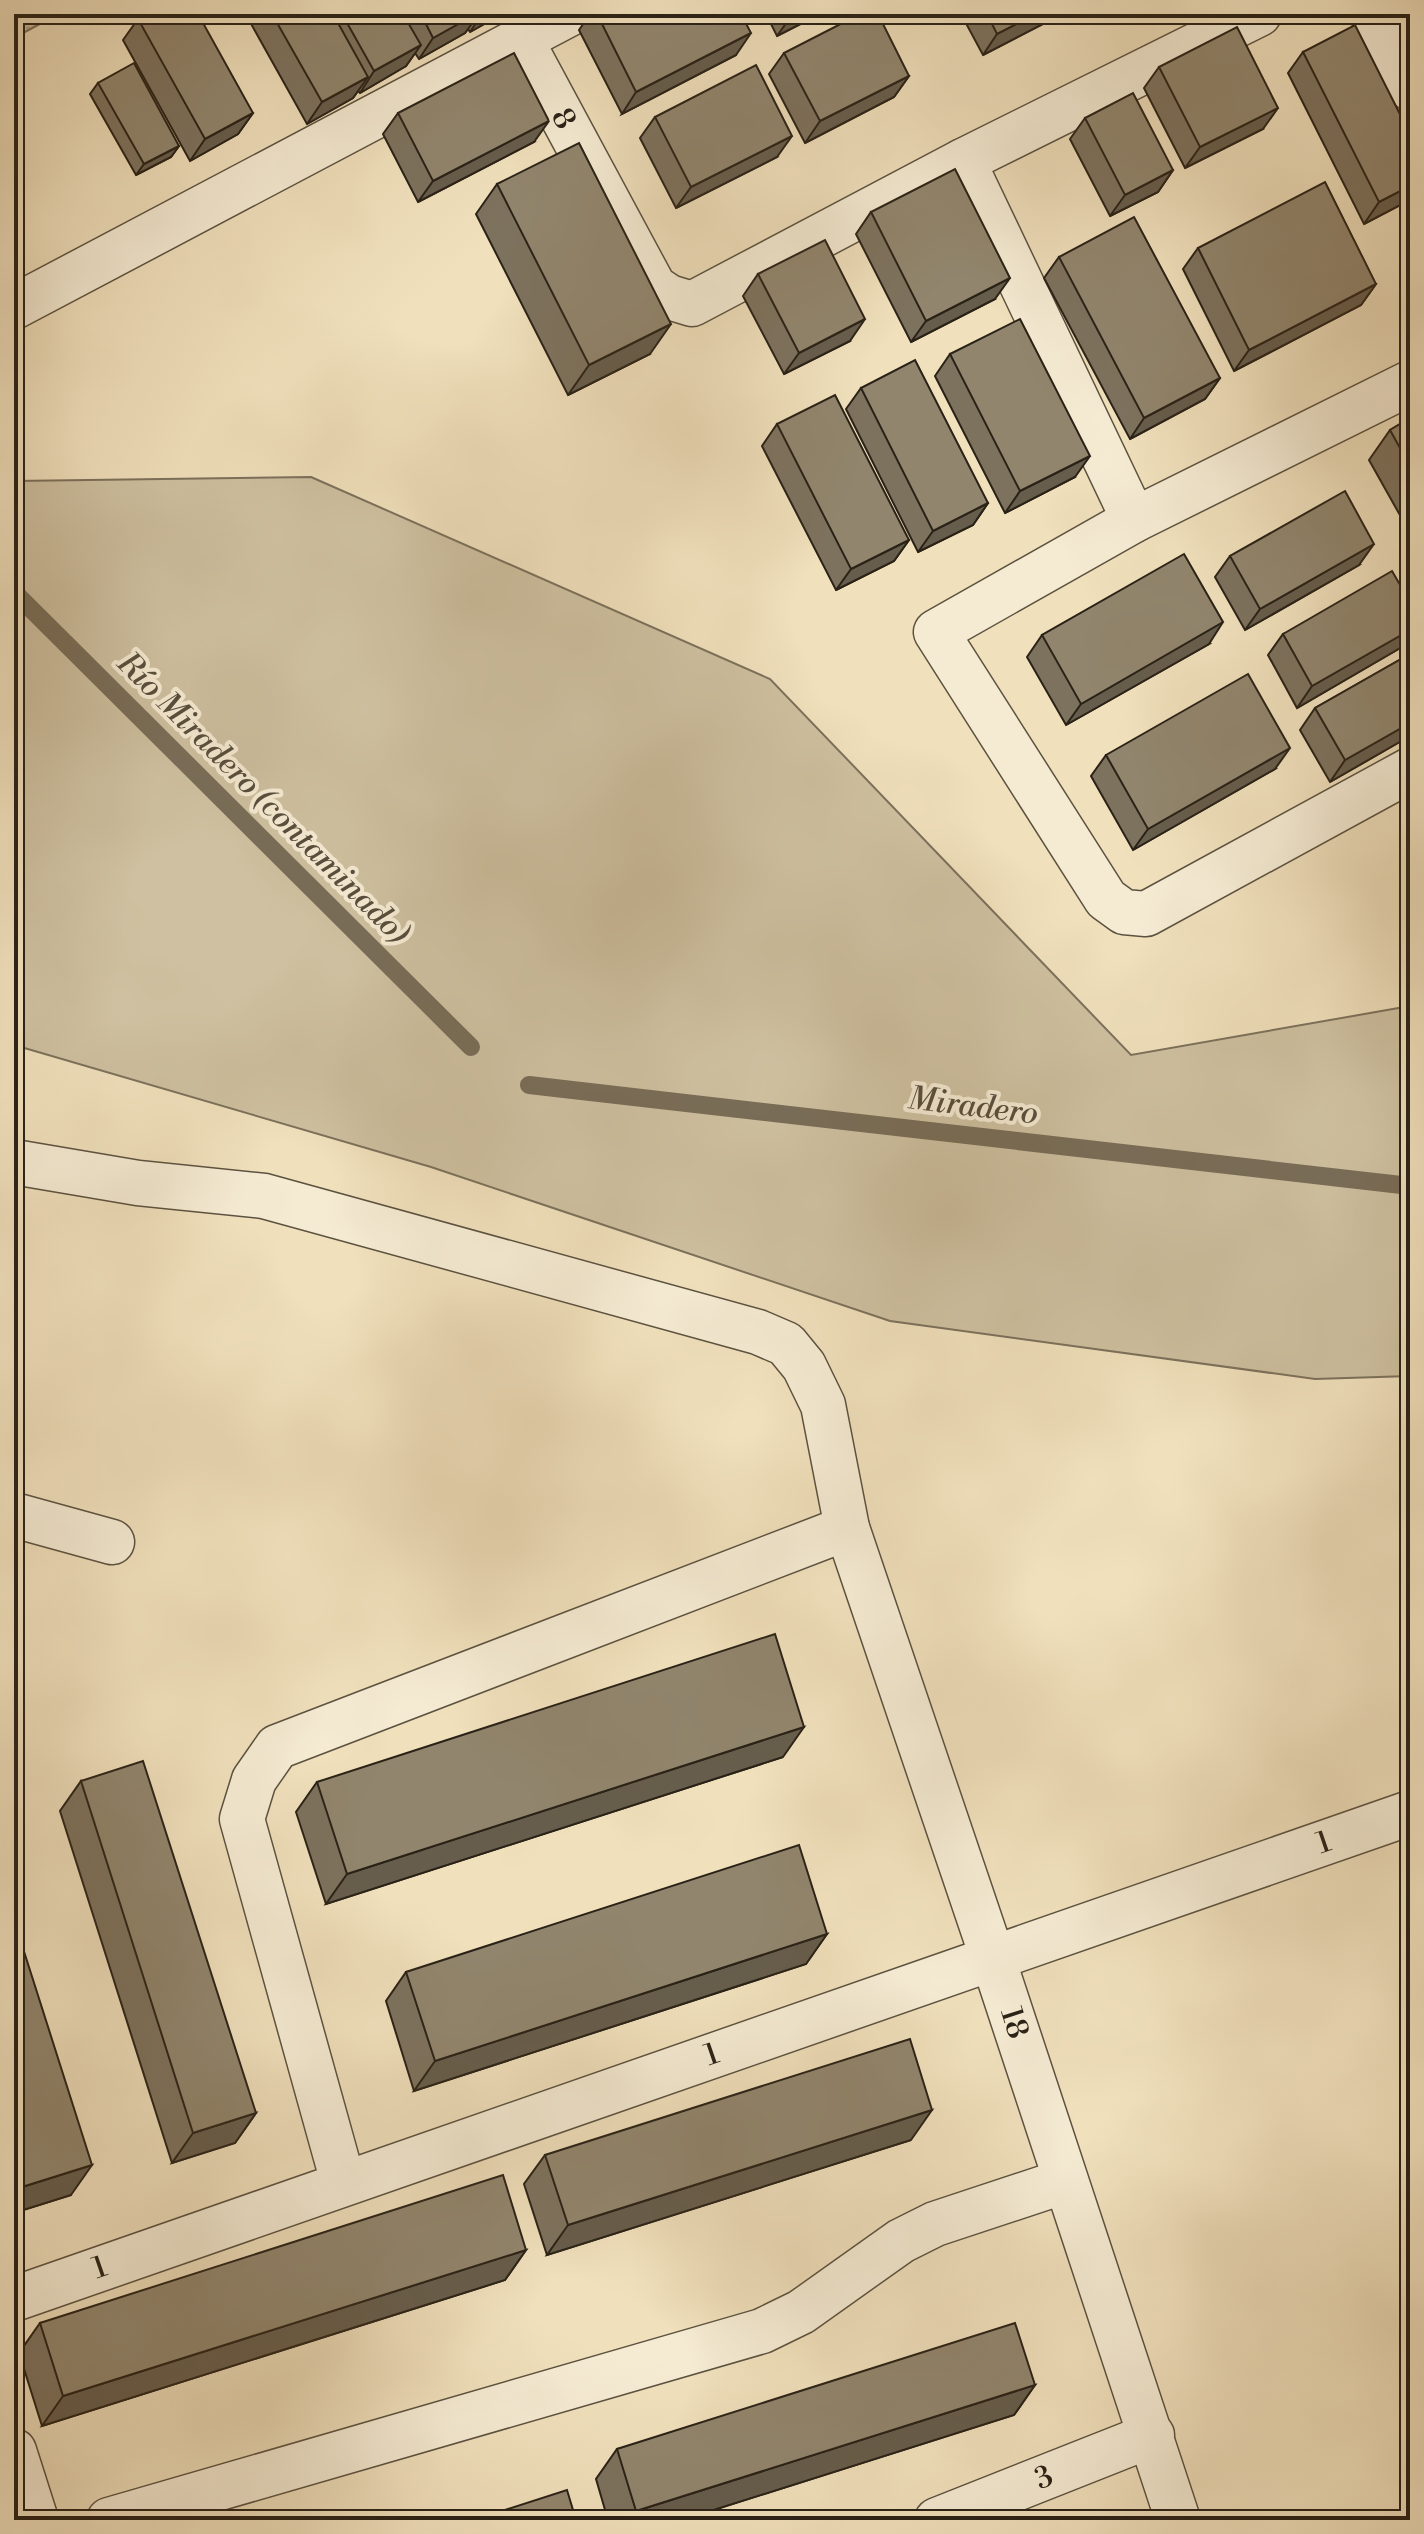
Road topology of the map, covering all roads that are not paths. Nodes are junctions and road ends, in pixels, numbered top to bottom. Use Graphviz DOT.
graph roads {
  1 [pos="569,14"];
  2 [pos="1259,14"];
  3 [pos="1372,14"];
  4 [pos="521,40"];
  5 [pos="1410,88"];
  6 [pos="963,161"];
  7 [pos="14,307"];
  8 [pos="1410,383"];
  9 [pos="1134,520"];
  10 [pos="1410,770"];
  11 [pos="14,1162"];
  12 [pos="14,1515"];
  13 [pos="847,1528"];
  14 [pos="112,1542"];
  15 [pos="1410,1813"];
  16 [pos="993,1959"];
  17 [pos="1065,2181"];
  18 [pos="343,2182"];
  19 [pos="14,2299"];
  20 [pos="1152,2435"];
  21 [pos="14,2451"];
  22 [pos="36,2520"];
  23 [pos="109,2520"];
  24 [pos="937,2520"];
  25 [pos="1178,2520"];
  1 -- 4 [label="street"];
  2 -- 6 [label="street"];
  3 -- 5 [label="street"];
  4 -- 6 [label="street, 8"];
  4 -- 7 [label="street"];
  6 -- 9 [label="street"];
  8 -- 9 [label="street"];
  9 -- 10 [label="street"];
  11 -- 13 [label="street, 18"];
  12 -- 14 [label="street"];
  13 -- 16 [label="street, 18"];
  13 -- 18 [label="street"];
  15 -- 16 [label="street, 1"];
  16 -- 17 [label="street, 18"];
  16 -- 18 [label="street, 1"];
  17 -- 20 [label="street, 18"];
  17 -- 23 [label="street"];
  18 -- 19 [label="street, 1"];
  20 -- 24 [label="street, 3"];
  20 -- 25 [label="street, 18"];
  21 -- 22 [label="street"];
}
